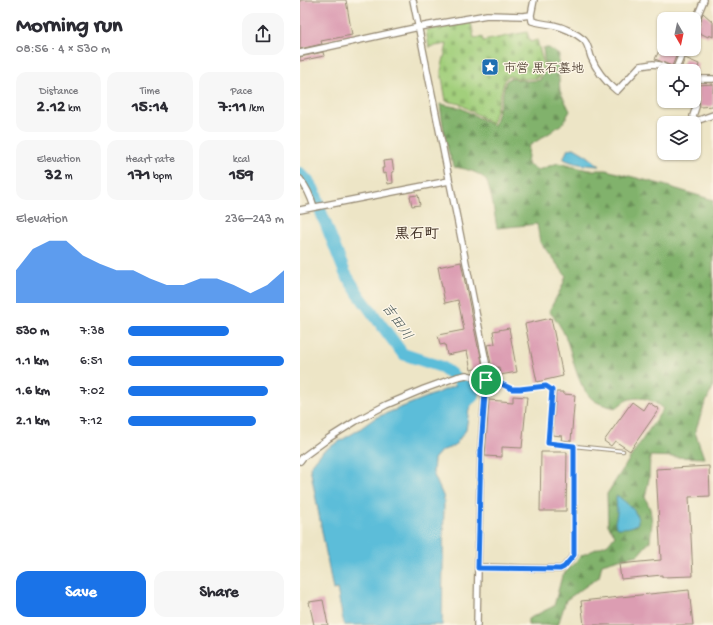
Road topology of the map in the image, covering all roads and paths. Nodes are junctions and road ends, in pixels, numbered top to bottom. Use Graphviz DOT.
graph roads {
  1 [pos="413,0"];
  2 [pos="534,0"];
  3 [pos="704,0"];
  4 [pos="699,12"];
  5 [pos="531,15"];
  6 [pos="419,27"];
  7 [pos="300,53"];
  8 [pos="657,65"];
  9 [pos="701,79"];
  10 [pos="713,79"];
  11 [pos="696,108"];
  12 [pos="713,115"];
  13 [pos="300,179"];
  14 [pos="449,181"];
  15 [pos="314,207"];
  16 [pos="300,210"];
  17 [pos="486,380"];
  18 [pos="574,446"];
  19 [pos="623,451"];
  20 [pos="300,460"];
  21 [pos="574,555"];
  22 [pos="478,568"];
  23 [pos="478,625"];
  1 -- 6 [label="street"];
  2 -- 5 [label="street"];
  3 -- 4 [label="street"];
  5 -- 6 [label="street"];
  5 -- 8 [label="street"];
  6 -- 7 [label="street"];
  6 -- 14 [label="street"];
  9 -- 10 [label="street"];
  11 -- 12 [label="street"];
  13 -- 15 [label="street"];
  14 -- 15 [label="street"];
  14 -- 17 [label="street"];
  15 -- 16 [label="street"];
  17 -- 18 [label="lane"];
  17 -- 20 [label="street"];
  17 -- 22 [label="street"];
  18 -- 19 [label="lane"];
  18 -- 21 [label="lane"];
  21 -- 22 [label="street"];
  22 -- 23 [label="street"];
}
